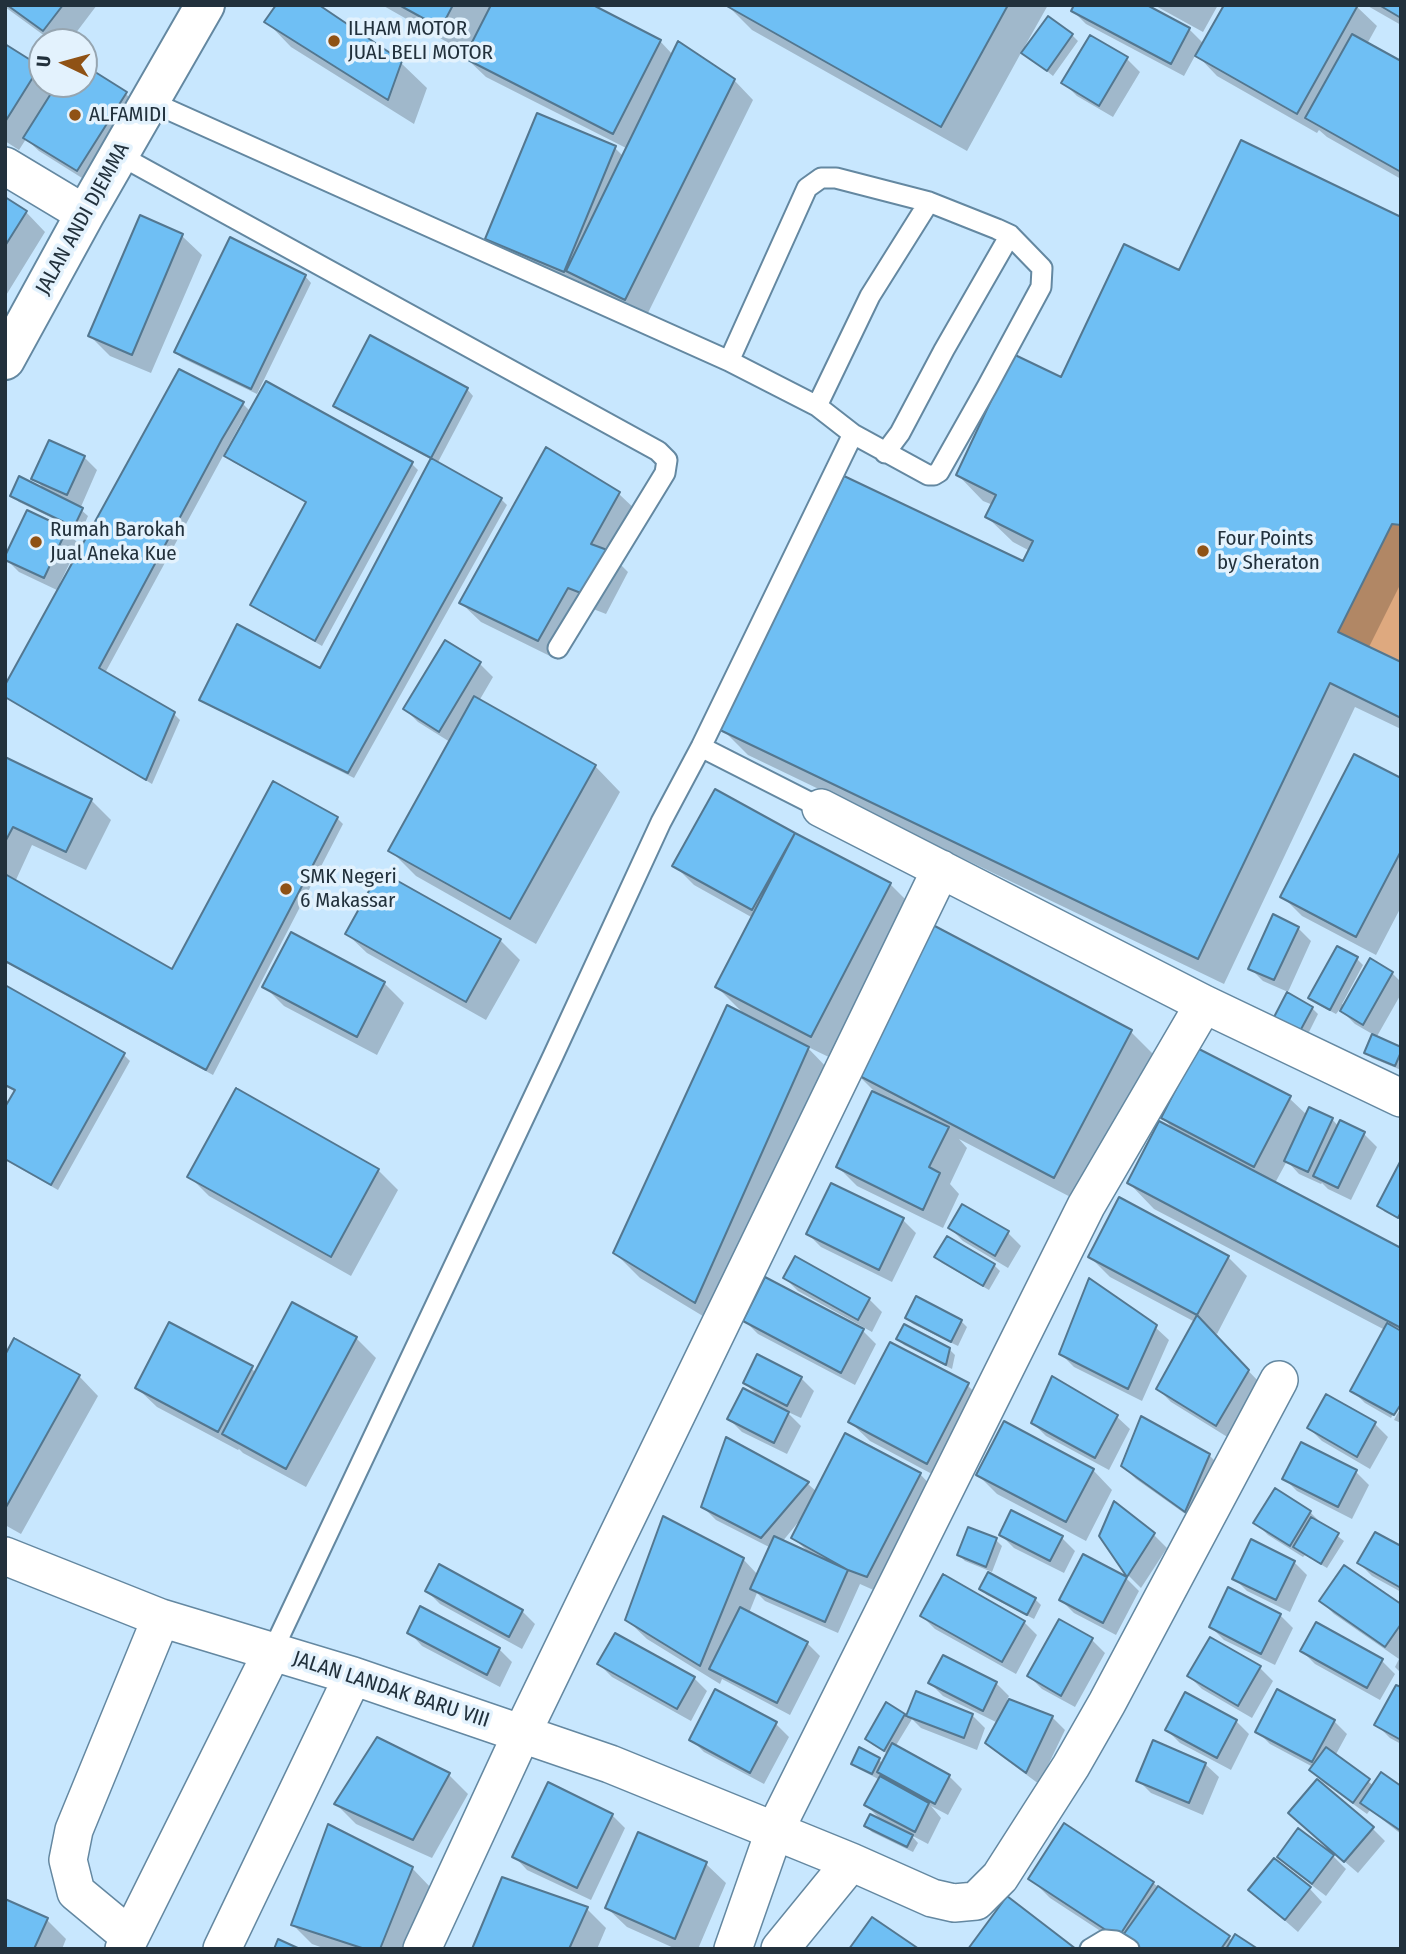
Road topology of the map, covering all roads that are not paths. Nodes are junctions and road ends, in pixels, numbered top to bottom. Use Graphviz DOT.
graph roads {
  1 [pos="205,5"];
  2 [pos="149,101"];
  3 [pos="119,155"];
  4 [pos="5,166"];
  5 [pos="929,202"];
  6 [pos="85,214"];
  7 [pos="1010,235"];
  8 [pos="5,360"];
  9 [pos="729,361"];
  10 [pos="817,406"];
  11 [pos="853,434"];
  12 [pos="885,453"];
  13 [pos="558,648"];
  14 [pos="701,747"];
  15 [pos="821,808"];
  16 [pos="941,869"];
  17 [pos="1204,1004"];
  18 [pos="1401,1098"];
  19 [pos="1279,1380"];
  20 [pos="5,1556"];
  21 [pos="161,1618"];
  22 [pos="272,1652"];
  23 [pos="353,1676"];
  24 [pos="522,1733"];
  25 [pos="774,1832"];
  26 [pos="851,1862"];
  27 [pos="127,1942"];
  28 [pos="222,1949"];
  29 [pos="422,1949"];
  30 [pos="733,1949"];
  31 [pos="780,1949"];
  32 [pos="1090,1949"];
  33 [pos="1129,1949"];
  1 -- 2 [label="main road, JALAN ANDI DJEMMA"];
  2 -- 3 [label="main road, JALAN ANDI DJEMMA"];
  2 -- 9 [label="lane"];
  3 -- 6 [label="main road, JALAN ANDI DJEMMA"];
  3 -- 13 [label="lane"];
  4 -- 6 [label="street"];
  5 -- 7 [label="lane"];
  5 -- 9 [label="lane"];
  5 -- 10 [label="lane"];
  6 -- 8 [label="main road, JALAN ANDI DJEMMA"];
  7 -- 12 [label="lane"];
  7 -- 12 [label="lane"];
  9 -- 10 [label="lane"];
  10 -- 11 [label="lane"];
  11 -- 12 [label="lane"];
  11 -- 14 [label="lane"];
  14 -- 15 [label="lane"];
  14 -- 22 [label="lane"];
  15 -- 16 [label="street"];
  16 -- 17 [label="street"];
  16 -- 24 [label="street"];
  17 -- 18 [label="street"];
  17 -- 25 [label="street"];
  19 -- 26 [label="street, JALAN LANDAK BARU VIII"];
  20 -- 21 [label="street, JALAN LANDAK BARU VIII"];
  21 -- 22 [label="street, JALAN LANDAK BARU VIII"];
  21 -- 27 [label="street"];
  22 -- 23 [label="street, JALAN LANDAK BARU VIII"];
  22 -- 27 [label="street"];
  23 -- 24 [label="street, JALAN LANDAK BARU VIII"];
  23 -- 28 [label="street"];
  24 -- 25 [label="street, JALAN LANDAK BARU VIII"];
  24 -- 29 [label="street"];
  25 -- 26 [label="street, JALAN LANDAK BARU VIII"];
  25 -- 30 [label="street"];
  26 -- 31 [label="street"];
  32 -- 33 [label="lane"];
}
